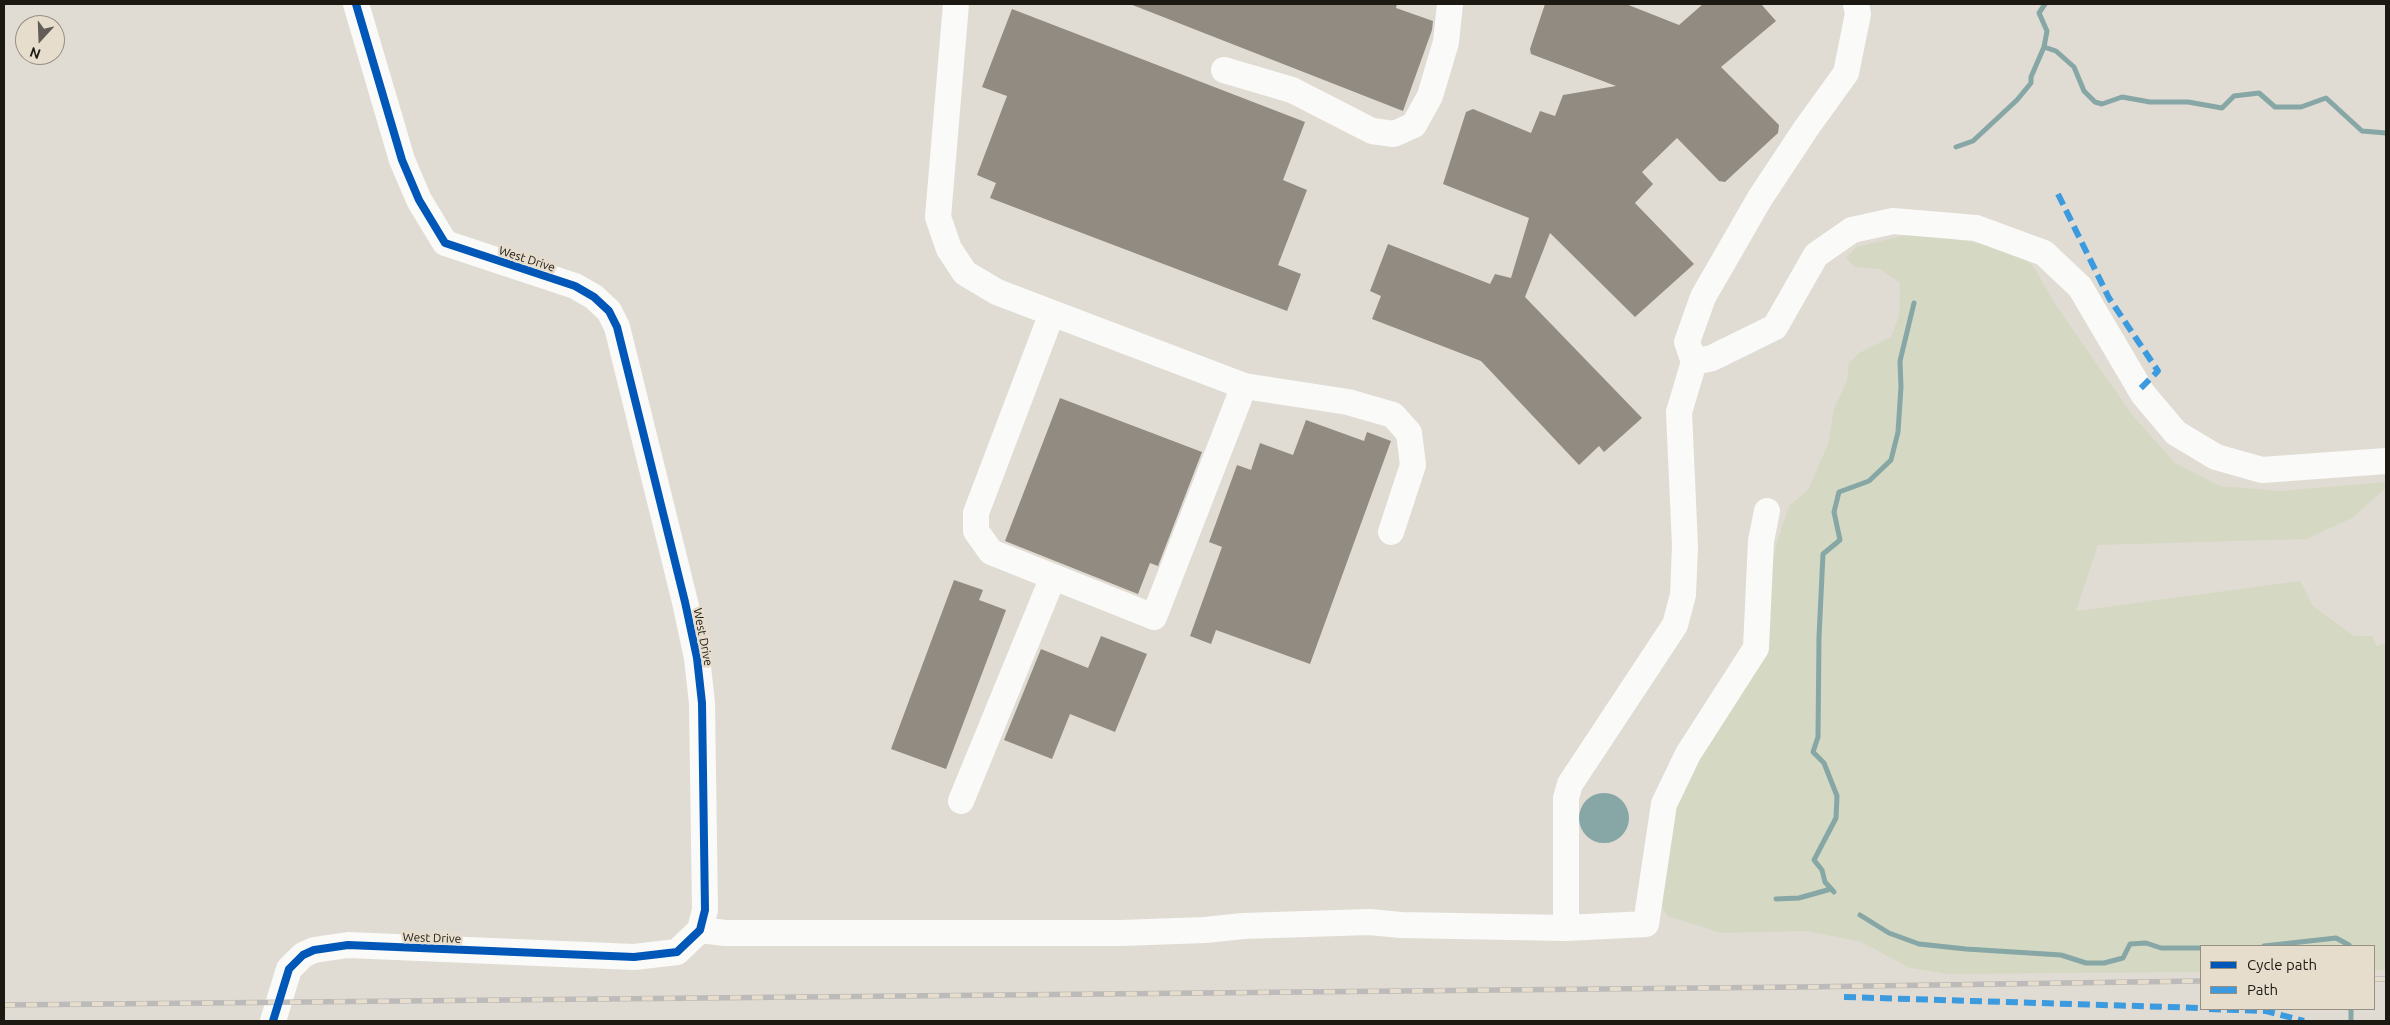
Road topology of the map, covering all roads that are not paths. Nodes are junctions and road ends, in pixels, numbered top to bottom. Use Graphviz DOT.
graph roads {
  1 [pos="356,4"];
  2 [pos="956,4"];
  3 [pos="1450,4"];
  4 [pos="1856,4"];
  5 [pos="1224,70"];
  6 [pos="1052,313"];
  7 [pos="1694,362"];
  8 [pos="1244,386"];
  9 [pos="2386,461"];
  10 [pos="1767,511"];
  11 [pos="1391,532"];
  12 [pos="1053,577"];
  13 [pos="961,801"];
  14 [pos="1566,928"];
  15 [pos="700,930"];
  16 [pos="274,1021"];
  1 -- 15 [label="street, West Drive"];
  2 -- 6 [label="street"];
  3 -- 5 [label="street"];
  4 -- 7 [label="street"];
  6 -- 8 [label="street"];
  6 -- 12 [label="street"];
  7 -- 9 [label="street"];
  7 -- 14 [label="street"];
  8 -- 11 [label="street"];
  8 -- 12 [label="street"];
  10 -- 14 [label="street"];
  12 -- 13 [label="street"];
  14 -- 15 [label="street"];
  15 -- 16 [label="street, West Drive"];
}
